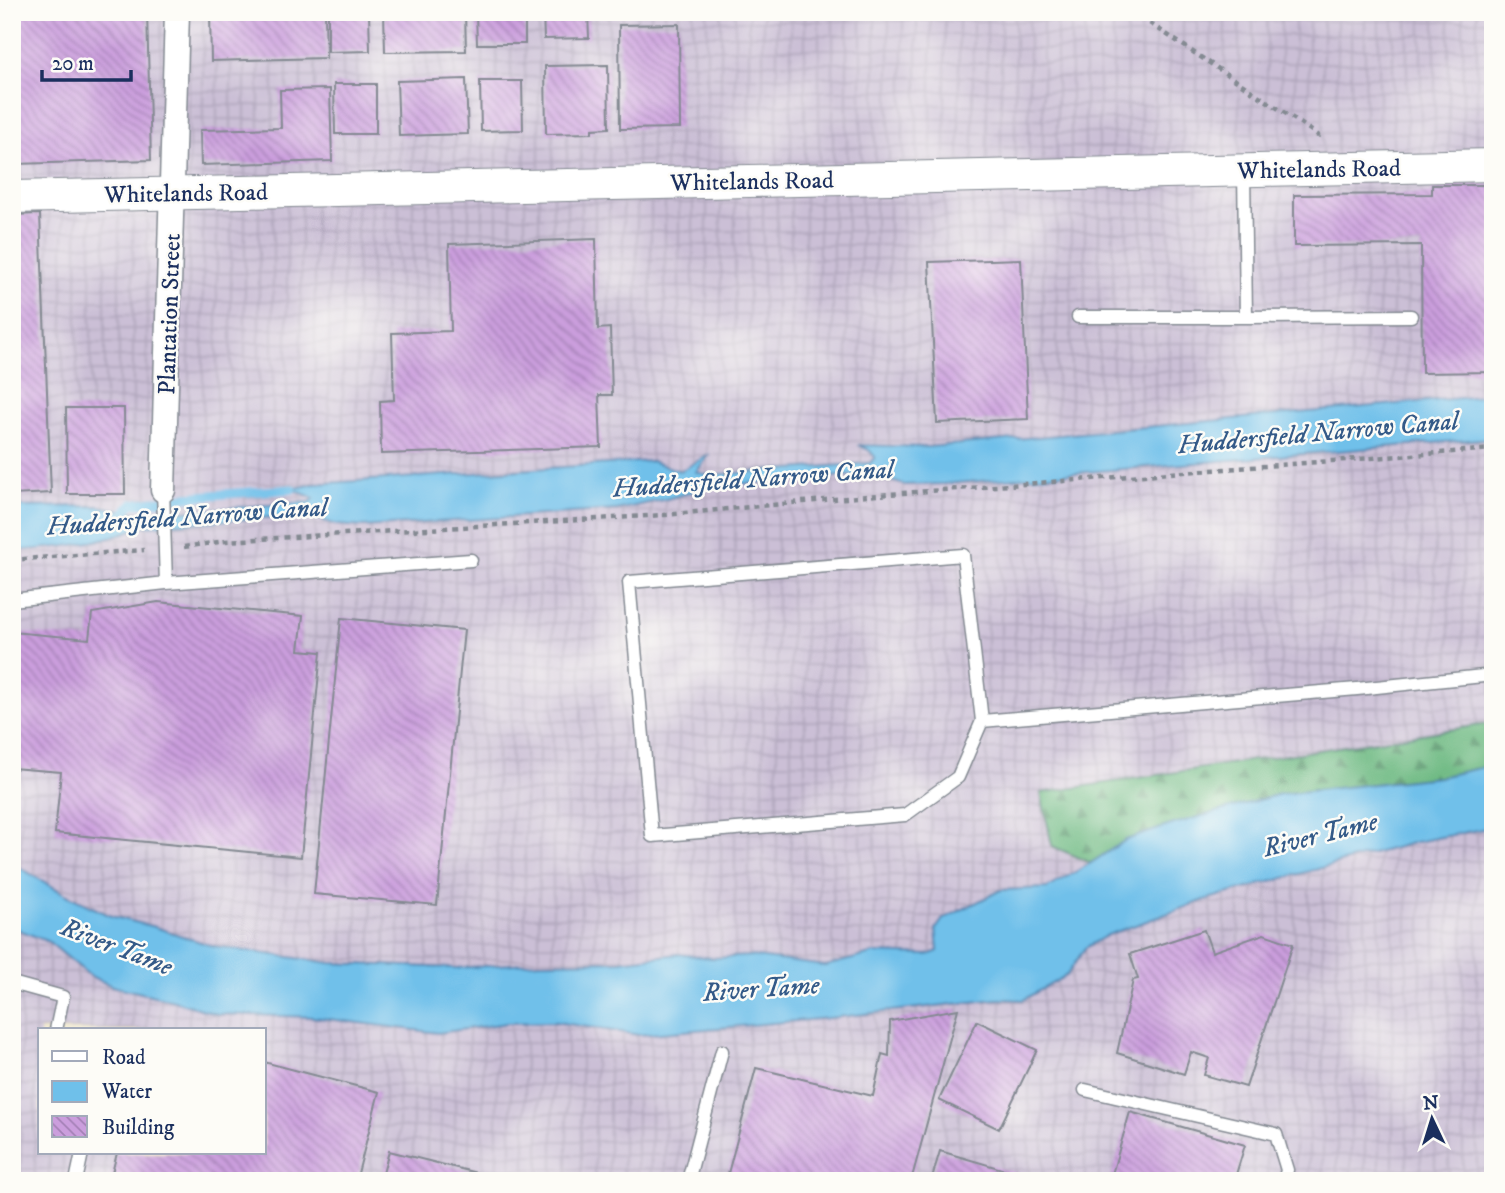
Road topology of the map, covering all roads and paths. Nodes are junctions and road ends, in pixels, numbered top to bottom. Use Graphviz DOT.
graph roads {
  1 [pos="177,12"];
  2 [pos="1133,12"];
  3 [pos="1493,165"];
  4 [pos="1322,169"];
  5 [pos="1244,170"];
  6 [pos="173,193"];
  7 [pos="12,197"];
  8 [pos="1411,316"];
  9 [pos="1078,317"];
  10 [pos="1246,317"];
  11 [pos="1493,449"];
  12 [pos="727,470"];
  13 [pos="729,489"];
  14 [pos="163,490"];
  15 [pos="226,541"];
  16 [pos="98,552"];
  17 [pos="12,559"];
  18 [pos="471,561"];
  19 [pos="166,583"];
  20 [pos="12,600"];
  21 [pos="1493,675"];
  22 [pos="982,721"];
  23 [pos="12,983"];
  24 [pos="56,1028"];
  25 [pos="722,1051"];
  26 [pos="1085,1090"];
  27 [pos="82,1154"];
  28 [pos="76,1181"];
  29 [pos="688,1181"];
  30 [pos="1284,1181"];
  1 -- 6 [label="street, Plantation Street"];
  2 -- 4 [label="path"];
  3 -- 4 [label="street, Whitelands Road"];
  4 -- 5 [label="street, Whitelands Road"];
  5 -- 6 [label="street, Whitelands Road"];
  5 -- 10 [label="lane"];
  6 -- 7 [label="street, Whitelands Road"];
  6 -- 14 [label="street, Plantation Street"];
  8 -- 10 [label="lane"];
  9 -- 10 [label="lane"];
  11 -- 15 [label="path"];
  12 -- 13 [label="path"];
  14 -- 19 [label="lane"];
  16 -- 17 [label="path"];
  18 -- 19 [label="lane"];
  19 -- 20 [label="lane"];
  21 -- 22 [label="lane"];
  22 -- 22 [label="lane"];
  23 -- 24 [label="lane"];
  25 -- 29 [label="lane"];
  26 -- 30 [label="lane"];
  27 -- 28 [label="lane"];
}
